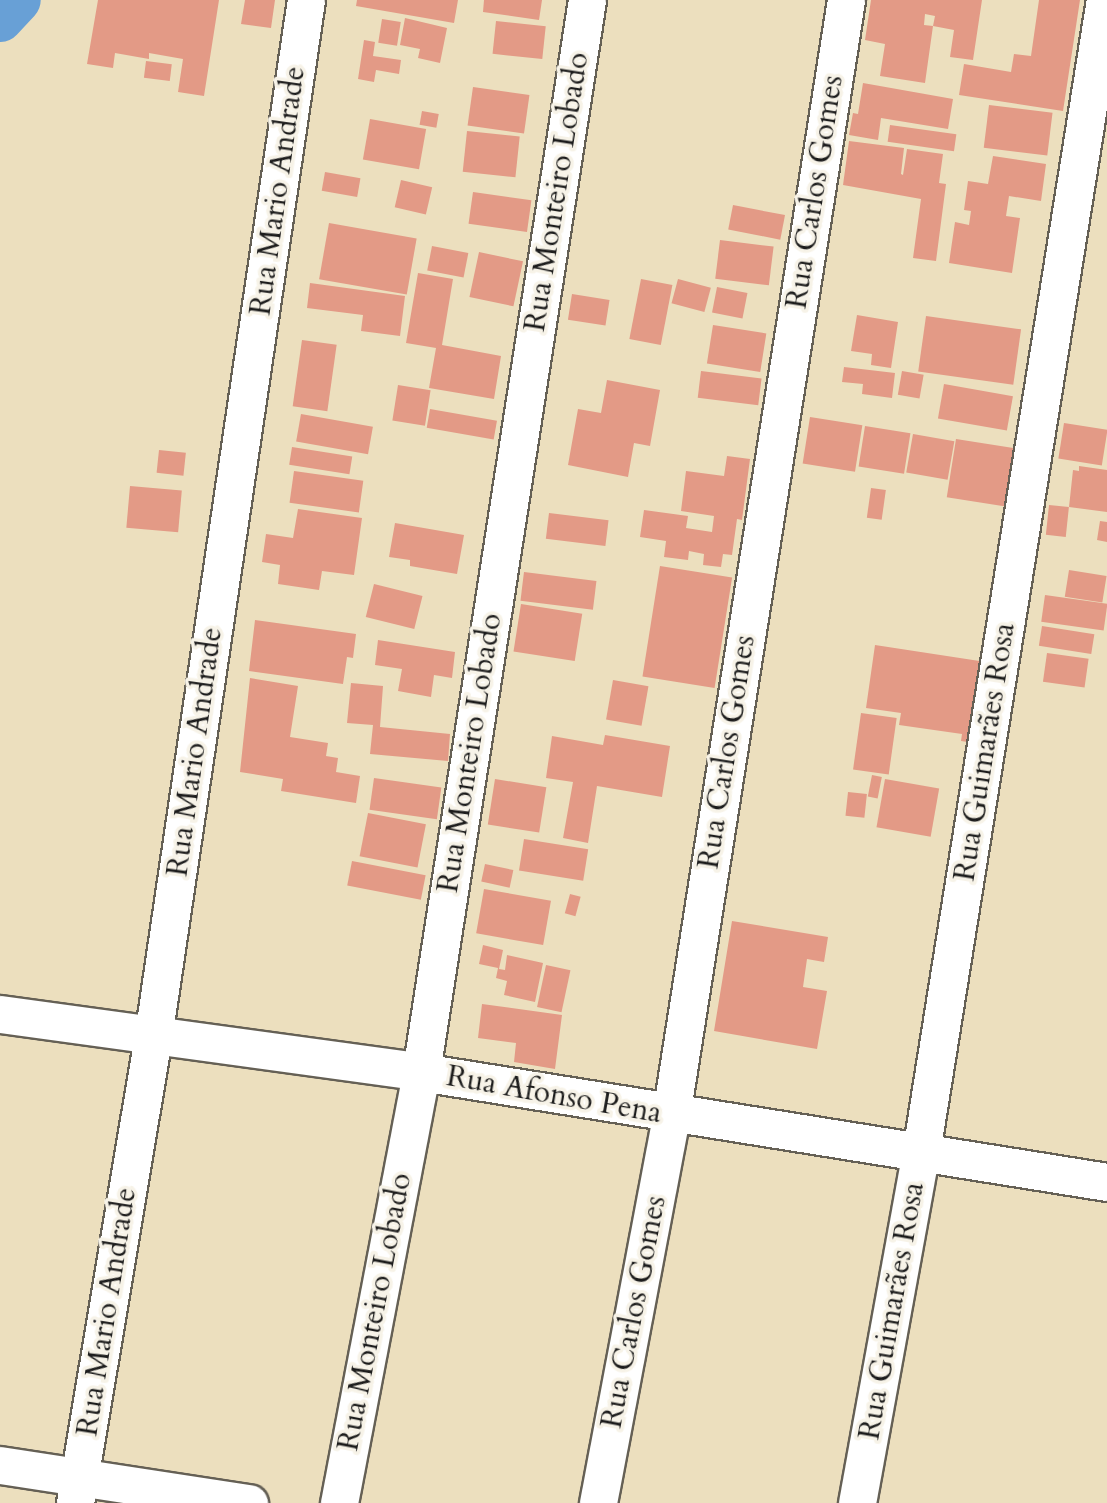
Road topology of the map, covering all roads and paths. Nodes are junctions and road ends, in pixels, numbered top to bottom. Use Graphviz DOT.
graph roads {
  1 [pos="306,0"];
  2 [pos="587,0"];
  3 [pos="846,0"];
  4 [pos="1105,0"];
  5 [pos="0,1014"];
  6 [pos="153,1037"];
  7 [pos="421,1072"];
  8 [pos="671,1115"];
  9 [pos="921,1153"];
  10 [pos="1107,1182"];
  11 [pos="0,1465"];
  12 [pos="77,1491"];
  13 [pos="249,1503"];
  14 [pos="339,1503"];
  15 [pos="598,1503"];
  16 [pos="857,1503"];
  1 -- 6 [label="street, Rua Mario Andrade"];
  2 -- 7 [label="street, Rua Monteiro Lobado"];
  3 -- 8 [label="street, Rua Carlos Gomes"];
  4 -- 9 [label="street, Rua Guimarães Rosa"];
  5 -- 6 [label="street, Rua Afonso Pena"];
  6 -- 7 [label="street, Rua Afonso Pena"];
  6 -- 12 [label="street, Rua Mario Andrade"];
  7 -- 8 [label="street, Rua Afonso Pena"];
  7 -- 14 [label="street, Rua Monteiro Lobado"];
  8 -- 9 [label="street, Rua Afonso Pena"];
  8 -- 15 [label="street, Rua Carlos Gomes"];
  9 -- 10 [label="street, Rua Afonso Pena"];
  9 -- 16 [label="street, Rua Guimarães Rosa"];
  11 -- 12 [label="street"];
  12 -- 13 [label="street"];
}
